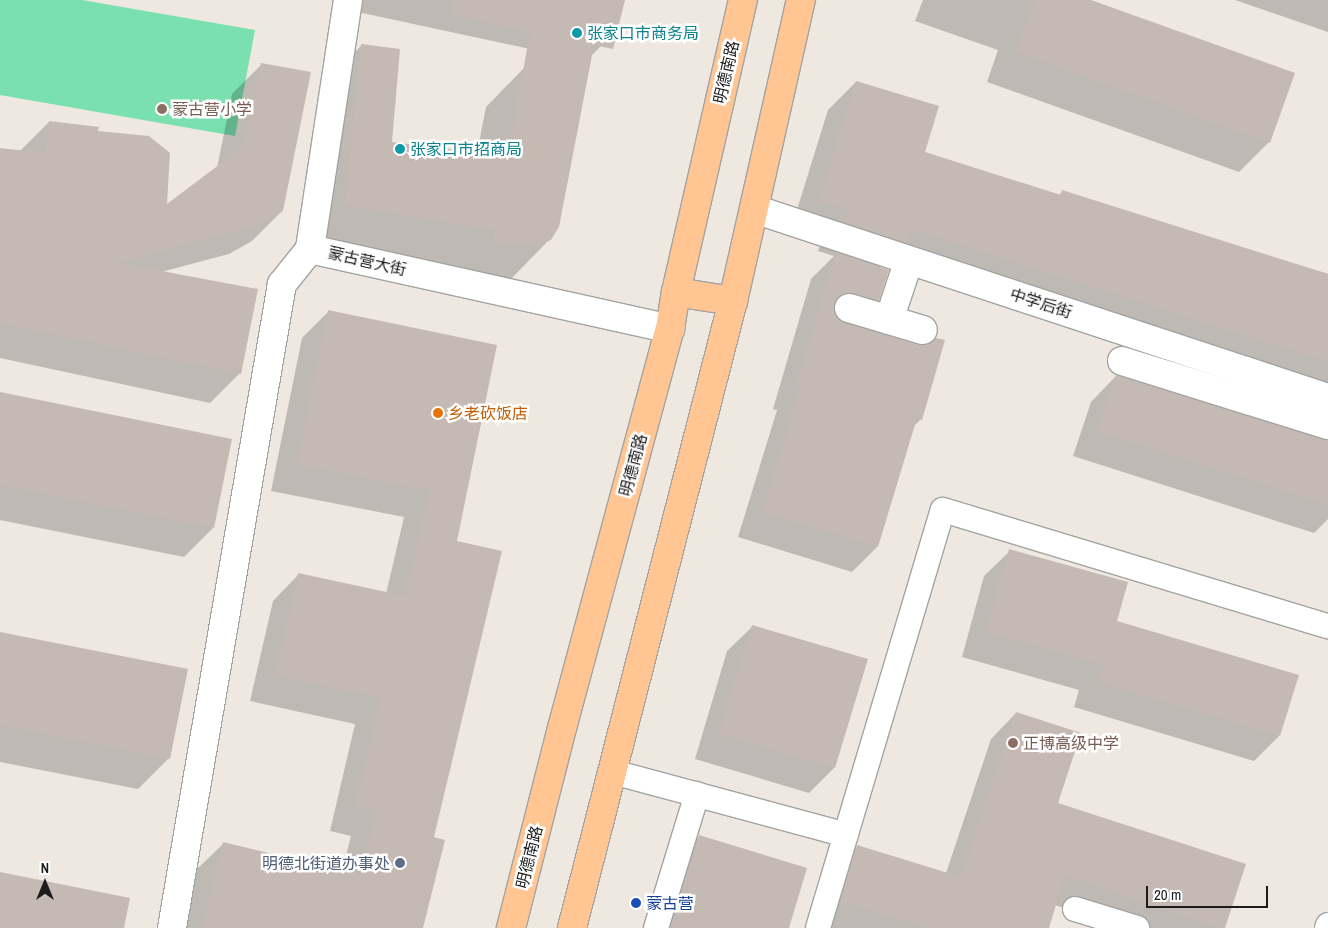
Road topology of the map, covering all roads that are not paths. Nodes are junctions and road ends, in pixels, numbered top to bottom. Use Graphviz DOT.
graph roads {
  1 [pos="348,0"];
  2 [pos="743,0"];
  3 [pos="801,0"];
  4 [pos="754,210"];
  5 [pos="310,249"];
  6 [pos="909,260"];
  7 [pos="676,292"];
  8 [pos="733,301"];
  9 [pos="849,308"];
  10 [pos="889,320"];
  11 [pos="670,329"];
  12 [pos="923,330"];
  13 [pos="1122,361"];
  14 [pos="1250,372"];
  15 [pos="1242,398"];
  16 [pos="1328,398"];
  17 [pos="1328,425"];
  18 [pos="1328,626"];
  19 [pos="613,772"];
  20 [pos="697,794"];
  21 [pos="846,836"];
  22 [pos="1075,909"];
  23 [pos="172,928"];
  24 [pos="511,928"];
  25 [pos="572,928"];
  26 [pos="656,928"];
  27 [pos="818,928"];
  28 [pos="1138,928"];
  1 -- 5 [label="street, 蒙古营大街"];
  2 -- 7 [label="main road, 明德南路"];
  3 -- 4 [label="main road"];
  4 -- 6 [label="street, 中学后街"];
  4 -- 8 [label="main road"];
  5 -- 11 [label="street, 蒙古营大街"];
  5 -- 23 [label="street"];
  6 -- 10 [label="street"];
  6 -- 14 [label="street, 中学后街"];
  7 -- 8 [label="main road"];
  7 -- 11 [label="main road, 明德南路"];
  8 -- 19 [label="main road"];
  9 -- 10 [label="street"];
  10 -- 12 [label="street"];
  11 -- 24 [label="main road, 明德南路"];
  13 -- 15 [label="street"];
  14 -- 15 [label="street"];
  14 -- 16 [label="street, 中学后街"];
  15 -- 17 [label="street"];
  18 -- 21 [label="lane"];
  19 -- 20 [label="lane"];
  19 -- 25 [label="main road"];
  20 -- 21 [label="lane"];
  20 -- 26 [label="lane"];
  21 -- 27 [label="lane"];
  22 -- 28 [label="lane"];
}
